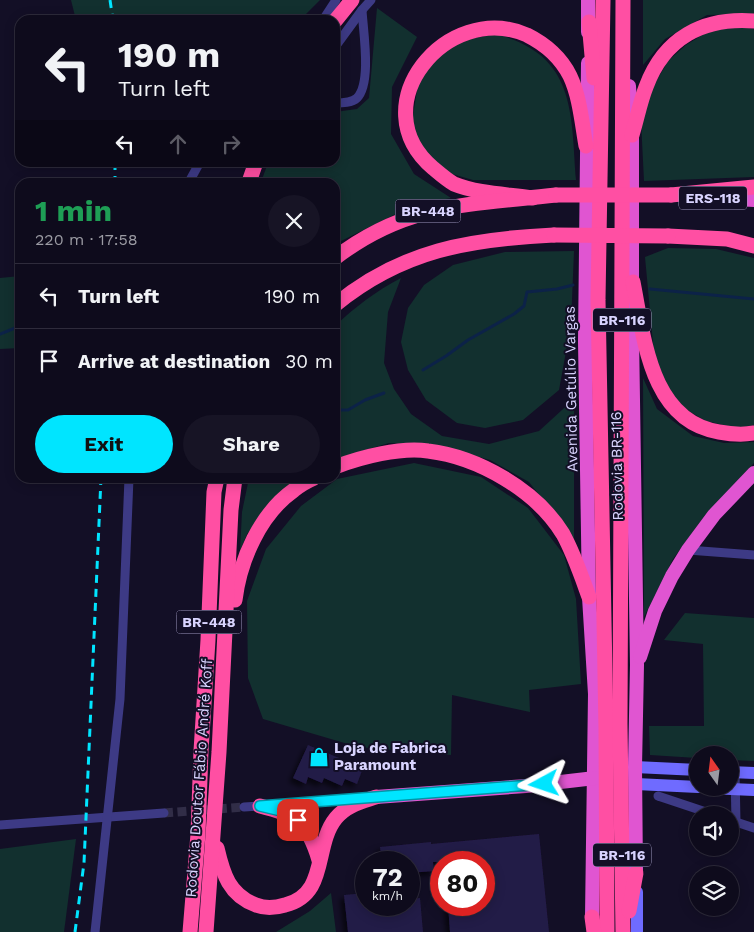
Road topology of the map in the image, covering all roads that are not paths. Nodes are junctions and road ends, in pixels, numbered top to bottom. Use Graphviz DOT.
graph roads {
  1 [pos="336,0"];
  2 [pos="372,0"];
  3 [pos="588,0"];
  4 [pos="603,0"];
  5 [pos="623,0"];
  6 [pos="357,5"];
  7 [pos="326,15"];
  8 [pos="340,17"];
  9 [pos="754,21"];
  10 [pos="589,22"];
  11 [pos="340,37"];
  12 [pos="340,102"];
  13 [pos="632,135"];
  14 [pos="601,136"];
  15 [pos="586,146"];
  16 [pos="197,167"];
  17 [pos="191,178"];
  18 [pos="754,186"];
  19 [pos="671,195"];
  20 [pos="533,198"];
  21 [pos="754,200"];
  22 [pos="726,238"];
  23 [pos="754,239"];
  24 [pos="754,246"];
  25 [pos="340,255"];
  26 [pos="633,282"];
  27 [pos="340,301"];
  28 [pos="754,433"];
  29 [pos="340,465"];
  30 [pos="754,474"];
  31 [pos="129,483"];
  32 [pos="215,483"];
  33 [pos="234,483"];
  34 [pos="305,483"];
  35 [pos="688,550"];
  36 [pos="754,555"];
  37 [pos="589,596"];
  38 [pos="225,639"];
  39 [pos="637,665"];
  40 [pos="635,767"];
  41 [pos="689,770"];
  42 [pos="739,772"];
  43 [pos="754,773"];
  44 [pos="595,778"];
  45 [pos="636,784"];
  46 [pos="689,787"];
  47 [pos="739,789"];
  48 [pos="754,790"];
  49 [pos="658,796"];
  50 [pos="376,798"];
  51 [pos="260,806"];
  52 [pos="689,806"];
  53 [pos="244,807"];
  54 [pos="164,813"];
  55 [pos="108,817"];
  56 [pos="739,823"];
  57 [pos="0,825"];
  58 [pos="754,828"];
  59 [pos="214,835"];
  60 [pos="319,861"];
  61 [pos="636,873"];
  62 [pos="592,917"];
  63 [pos="95,932"];
  64 [pos="190,932"];
  65 [pos="206,932"];
  66 [pos="593,932"];
  67 [pos="607,932"];
  68 [pos="624,932"];
  69 [pos="637,932"];
  1 -- 7 [label="street"];
  2 -- 6 [label="street"];
  3 -- 10 [label="highway, Avenida Getúlio Vargas"];
  4 -- 14 [label="highway, Rodovia BR-116 / BR-116"];
  5 -- 13 [label="highway, Rodovia BR-116"];
  5 -- 68 [label="highway, Rodovia BR-116 / BR-116"];
  6 -- 8 [label="highway"];
  6 -- 11 [label="street"];
  6 -- 12 [label="street"];
  9 -- 13 [label="highway"];
  10 -- 14 [label="highway, BR-116"];
  10 -- 15 [label="highway, Avenida Getúlio Vargas"];
  13 -- 26 [label="highway, Rodovia BR-116"];
  14 -- 67 [label="highway, Rodovia BR-116 / BR-116"];
  15 -- 20 [label="highway"];
  15 -- 37 [label="highway, Avenida Getúlio Vargas"];
  16 -- 17 [label="street"];
  18 -- 19 [label="highway"];
  19 -- 20 [label="highway, BR-448, bridge"];
  19 -- 21 [label="highway, ERS-118"];
  20 -- 25 [label="highway, BR-448"];
  22 -- 23 [label="highway"];
  22 -- 24 [label="highway"];
  22 -- 27 [label="highway, BR-448, bridge"];
  26 -- 28 [label="highway"];
  26 -- 39 [label="highway, Rodovia BR-116"];
  29 -- 37 [label="highway"];
  30 -- 35 [label="highway"];
  31 -- 55 [label="street"];
  32 -- 64 [label="highway, Rodovia Doutor Fábio André Koff / BR-448"];
  33 -- 38 [label="highway, Rodovia Doutor Fábio André Koff / BR-448"];
  34 -- 38 [label="highway"];
  35 -- 36 [label="street"];
  35 -- 39 [label="highway"];
  37 -- 44 [label="highway, Avenida Getúlio Vargas"];
  38 -- 59 [label="highway, Rodovia Doutor Fábio André Koff / BR-448"];
  39 -- 40 [label="highway, Rodovia BR-116"];
  40 -- 41 [label="main road"];
  40 -- 45 [label="highway, Rodovia BR-116"];
  42 -- 43 [label="main road"];
  44 -- 50 [label="highway"];
  44 -- 62 [label="highway, Avenida Getúlio Vargas"];
  45 -- 46 [label="main road"];
  45 -- 61 [label="highway, Rodovia BR-116"];
  47 -- 48 [label="main road"];
  49 -- 52 [label="street"];
  50 -- 51 [label="street"];
  50 -- 60 [label="highway"];
  51 -- 53 [label="street"];
  51 -- 60 [label="highway"];
  54 -- 55 [label="street"];
  55 -- 57 [label="street"];
  55 -- 63 [label="street"];
  56 -- 58 [label="street"];
  59 -- 60 [label="highway"];
  59 -- 65 [label="highway, Rodovia Doutor Fábio André Koff / BR-448"];
  61 -- 68 [label="highway, BR-116"];
  61 -- 69 [label="main road, Rodovia BR-116"];
  62 -- 66 [label="highway"];
}
